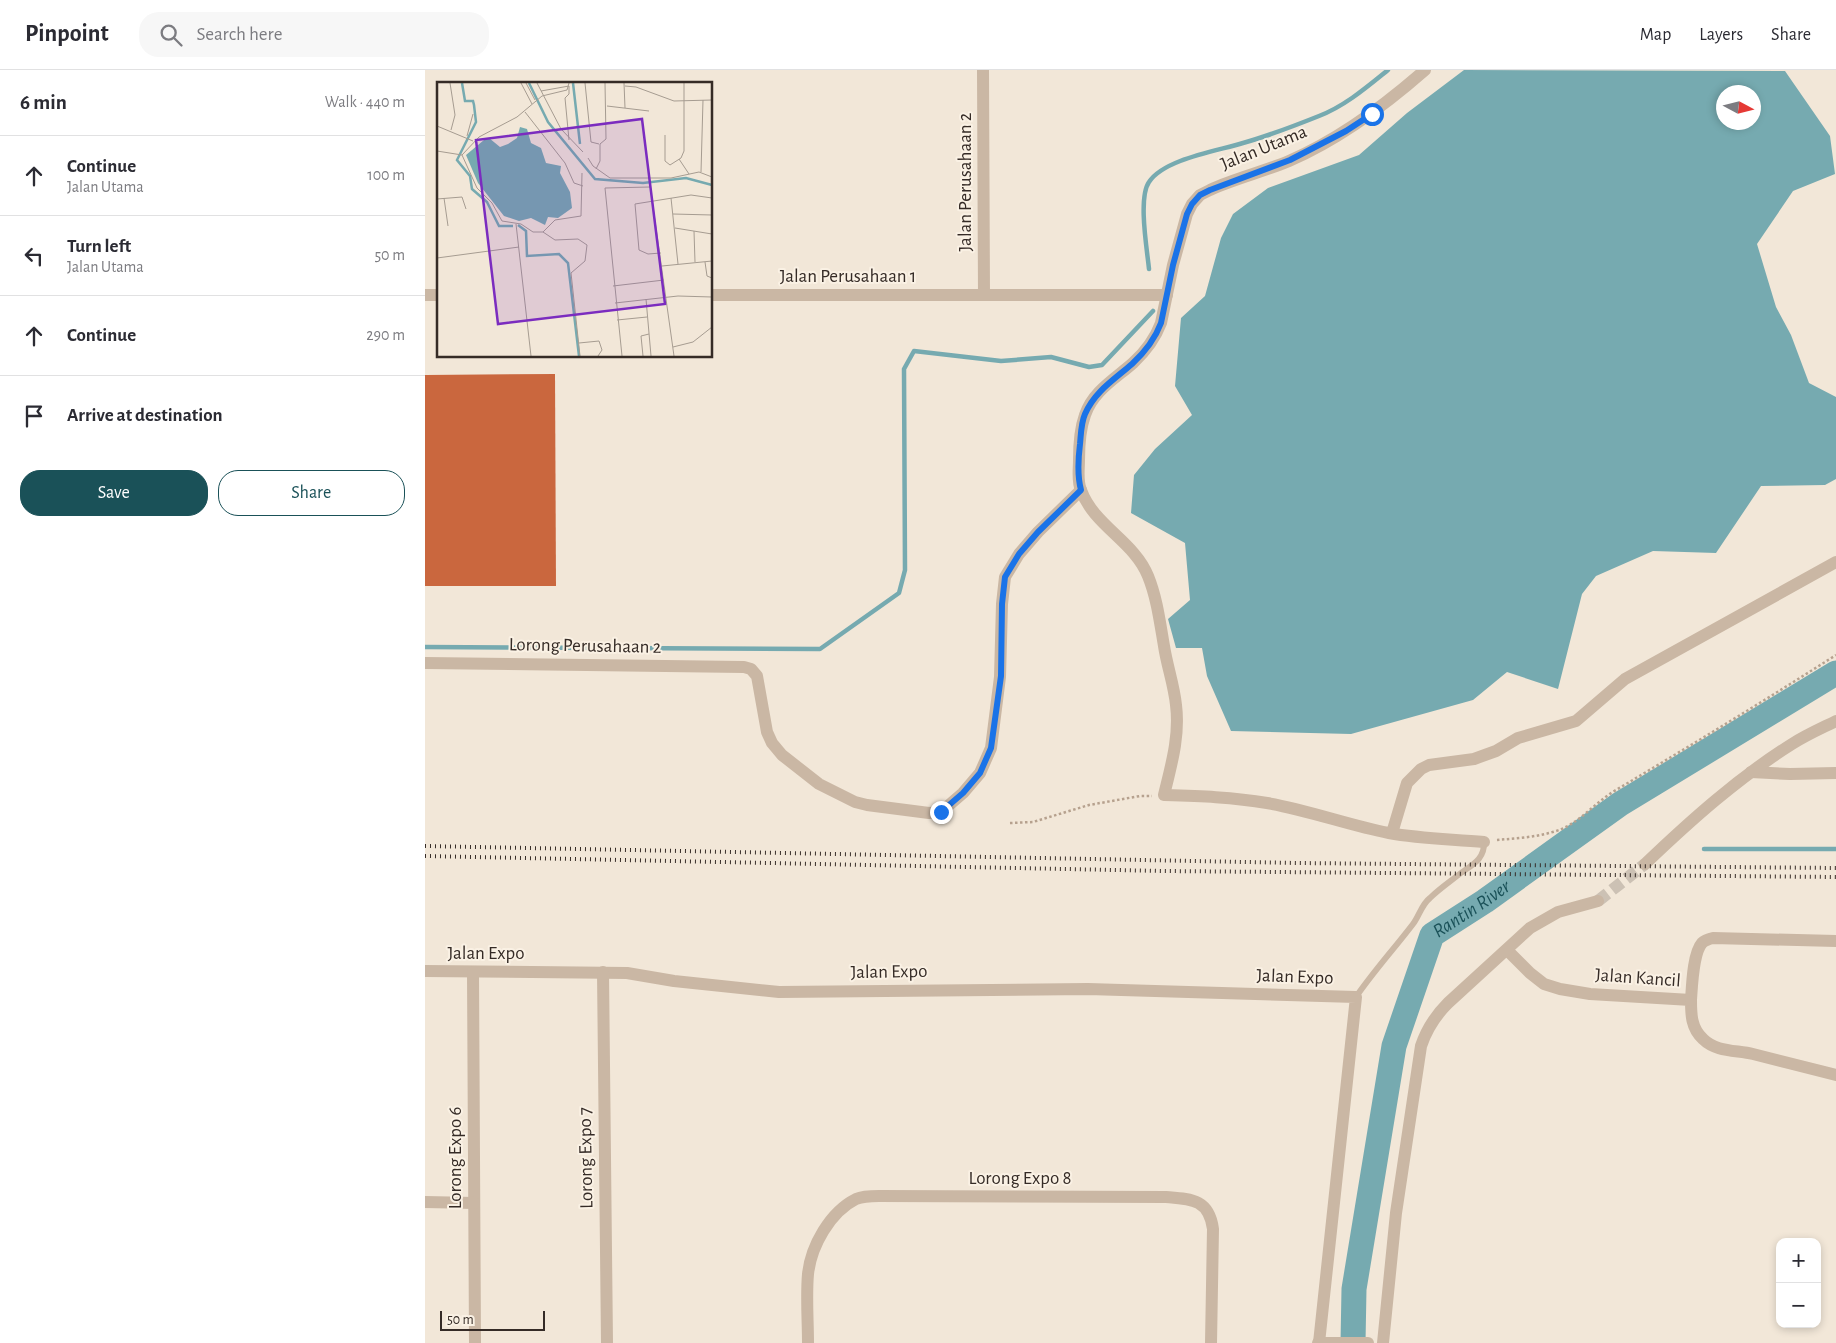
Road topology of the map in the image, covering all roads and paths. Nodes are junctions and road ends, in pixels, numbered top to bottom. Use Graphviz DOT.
graph roads {
  1 [pos="983,70"];
  2 [pos="1425,70"];
  3 [pos="1167,294"];
  4 [pos="984,295"];
  5 [pos="713,296"];
  6 [pos="1081,490"];
  7 [pos="1836,562"];
  8 [pos="1836,655"];
  9 [pos="425,663"];
  10 [pos="1836,721"];
  11 [pos="1751,772"];
  12 [pos="1836,773"];
  13 [pos="1164,795"];
  14 [pos="1009,823"];
  15 [pos="1392,833"];
  16 [pos="1484,842"];
  17 [pos="1645,864"];
  18 [pos="1598,901"];
  19 [pos="1836,941"];
  20 [pos="1507,950"];
  21 [pos="425,971"];
  22 [pos="473,972"];
  23 [pos="603,972"];
  24 [pos="1356,998"];
  25 [pos="1691,1000"];
  26 [pos="1836,1075"];
  27 [pos="425,1202"];
  28 [pos="474,1203"];
  29 [pos="475,1343"];
  30 [pos="607,1343"];
  31 [pos="808,1343"];
  32 [pos="1211,1343"];
  33 [pos="1322,1343"];
  34 [pos="1368,1343"];
  35 [pos="1383,1343"];
  1 -- 4 [label="street, Jalan Perusahaan 2"];
  2 -- 3 [label="street, Jalan Utama"];
  3 -- 4 [label="street, Jalan Perusahaan 1"];
  3 -- 6 [label="street, Jalan Utama"];
  4 -- 5 [label="street, Jalan Perusahaan 1"];
  6 -- 9 [label="street, Lorong Perusahaan 2"];
  6 -- 13 [label="street"];
  7 -- 15 [label="street"];
  8 -- 16 [label="path"];
  10 -- 11 [label="street"];
  11 -- 12 [label="street"];
  11 -- 17 [label="street"];
  13 -- 14 [label="path"];
  13 -- 15 [label="street"];
  15 -- 16 [label="street"];
  16 -- 24 [label="lane"];
  18 -- 20 [label="street"];
  19 -- 25 [label="street"];
  20 -- 25 [label="street, Jalan Kancil"];
  20 -- 35 [label="street"];
  21 -- 22 [label="street, Jalan Expo"];
  22 -- 23 [label="street, Jalan Expo"];
  22 -- 28 [label="street, Lorong Expo 6"];
  23 -- 24 [label="street, Jalan Expo"];
  23 -- 30 [label="street, Lorong Expo 7"];
  24 -- 33 [label="street"];
  25 -- 26 [label="street, Jalan Kancil"];
  27 -- 28 [label="street"];
  28 -- 29 [label="street, Lorong Expo 6"];
  31 -- 32 [label="street, Lorong Expo 8"];
  33 -- 34 [label="street"];
}
